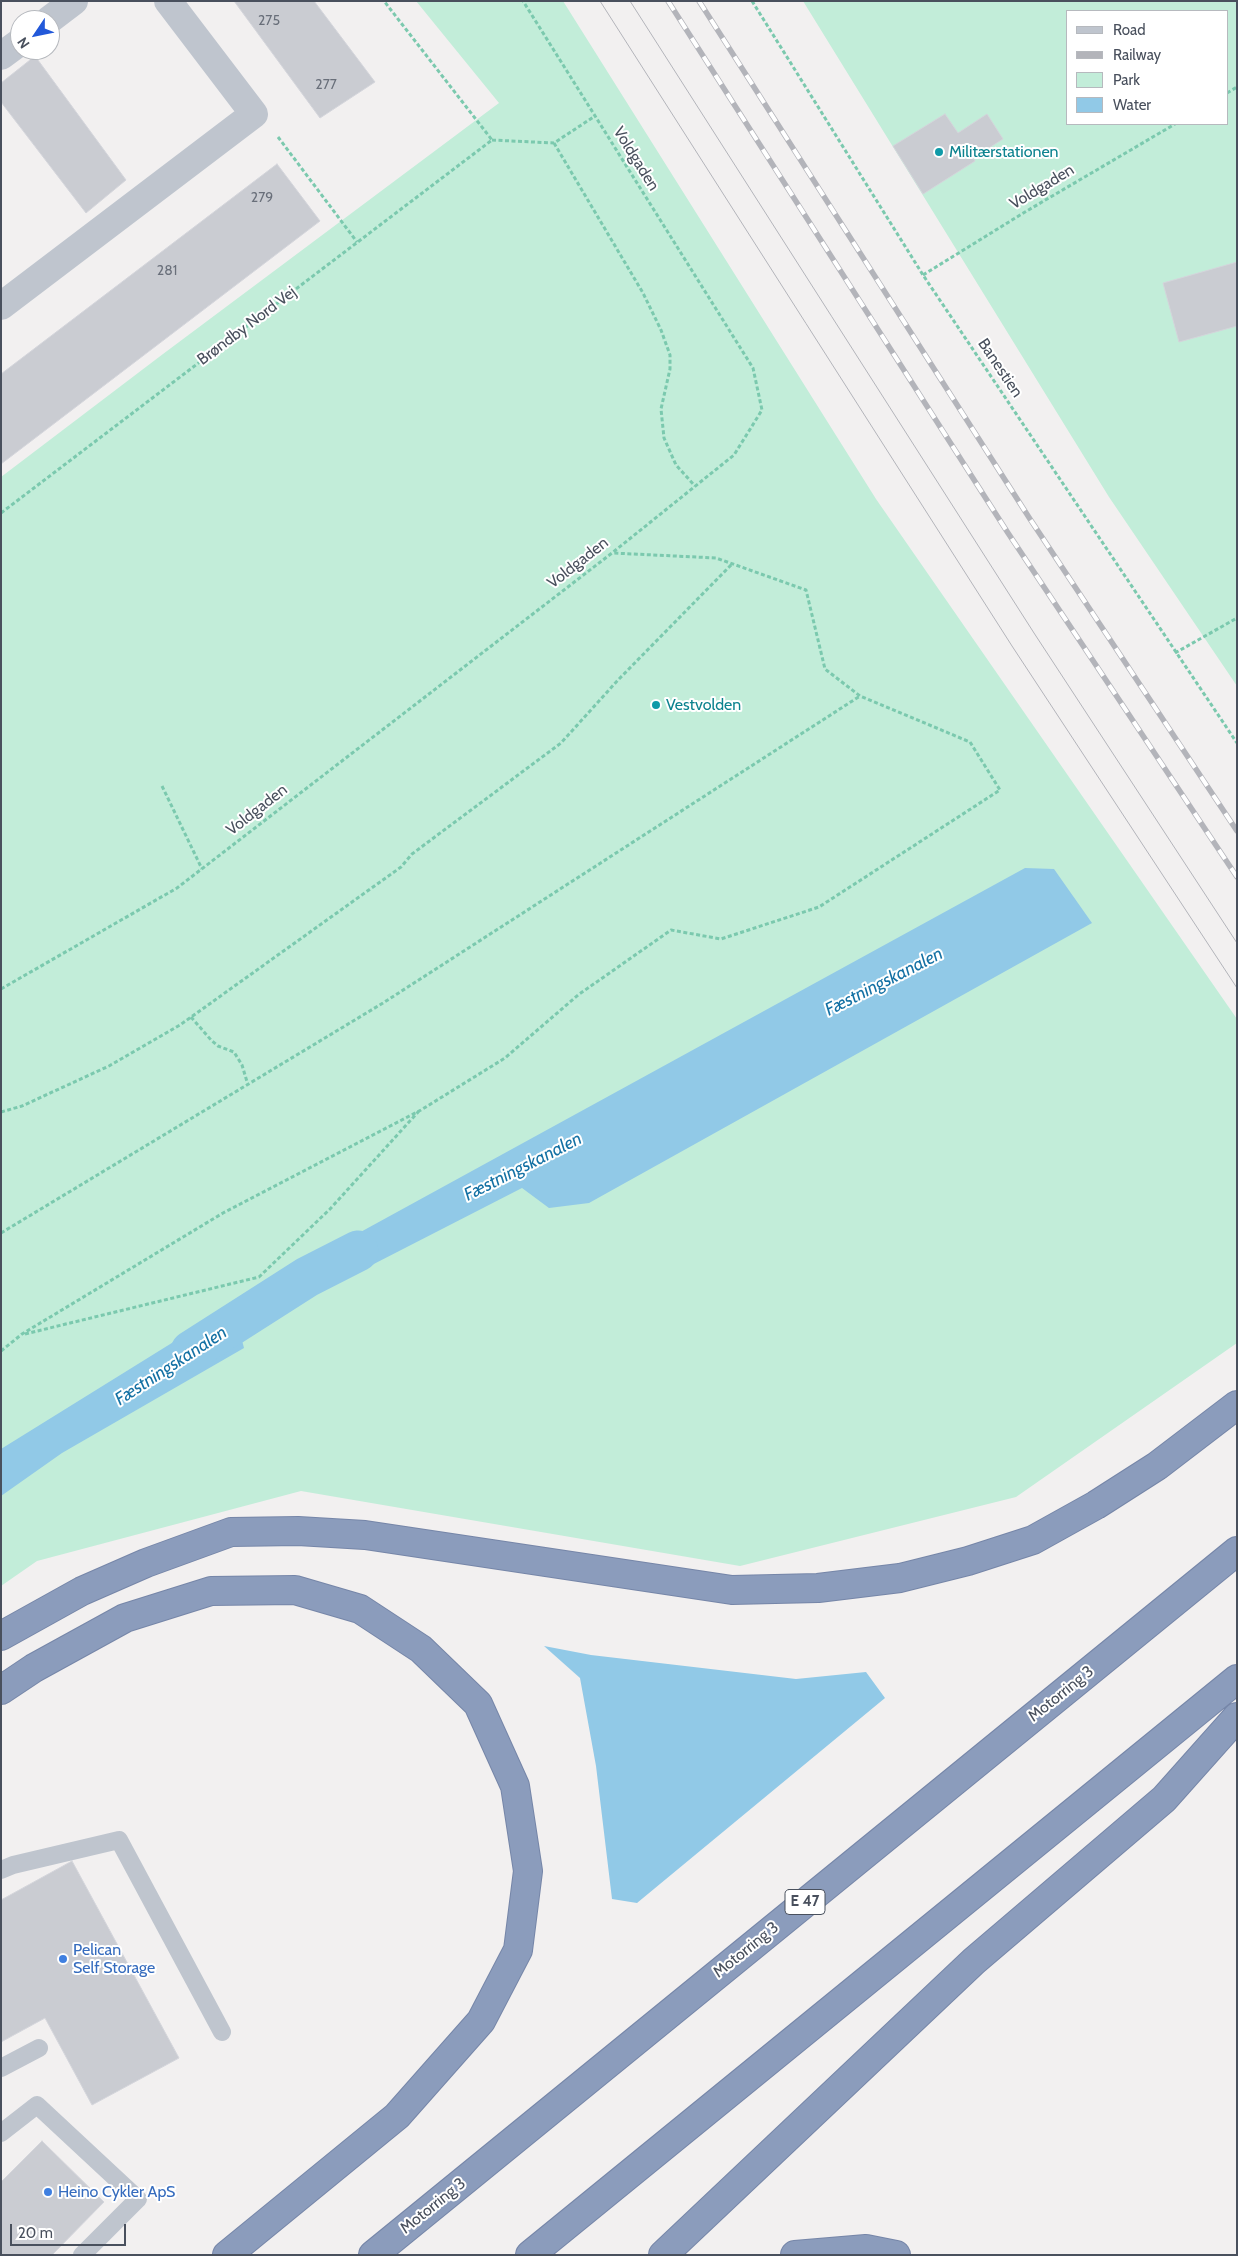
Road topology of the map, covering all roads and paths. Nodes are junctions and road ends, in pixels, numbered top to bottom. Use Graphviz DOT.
graph roads {
  1 [pos="74,1"];
  2 [pos="168,1"];
  3 [pos="384,1"];
  4 [pos="523,1"];
  5 [pos="752,1"];
  6 [pos="60,12"];
  7 [pos="254,114"];
  8 [pos="595,116"];
  9 [pos="1173,125"];
  10 [pos="492,140"];
  11 [pos="554,143"];
  12 [pos="357,242"];
  13 [pos="923,276"];
  14 [pos="1,306"];
  15 [pos="695,486"];
  16 [pos="1,512"];
  17 [pos="612,553"];
  18 [pos="732,564"];
  19 [pos="1237,618"];
  20 [pos="1175,653"];
  21 [pos="860,696"];
  22 [pos="1237,743"];
  23 [pos="162,786"];
  24 [pos="202,869"];
  25 [pos="1,989"];
  26 [pos="191,1017"];
  27 [pos="248,1085"];
  28 [pos="421,1110"];
  29 [pos="1,1112"];
  30 [pos="1,1234"];
  31 [pos="22,1334"];
  32 [pos="1,1351"];
  33 [pos="1237,1405"];
  34 [pos="1237,1551"];
  35 [pos="1,1636"];
  36 [pos="1237,1679"];
  37 [pos="1,1690"];
  38 [pos="1237,1717"];
  39 [pos="1,1870"];
  40 [pos="222,2032"];
  41 [pos="39,2048"];
  42 [pos="1,2068"];
  43 [pos="1,2133"];
  44 [pos="82,2255"];
  45 [pos="227,2255"];
  46 [pos="373,2255"];
  47 [pos="530,2255"];
  48 [pos="664,2255"];
  49 [pos="795,2255"];
  50 [pos="896,2255"];
  1 -- 6 [label="street"];
  2 -- 7 [label="street"];
  3 -- 10 [label="path"];
  4 -- 8 [label="path, Voldgaden"];
  5 -- 13 [label="path, Banestien"];
  7 -- 12 [label="path"];
  7 -- 14 [label="street"];
  8 -- 11 [label="path"];
  8 -- 15 [label="path, Voldgaden"];
  9 -- 13 [label="path, Voldgaden"];
  10 -- 11 [label="path"];
  10 -- 12 [label="path, Brøndby Nord Vej"];
  11 -- 15 [label="path"];
  12 -- 16 [label="path, Brøndby Nord Vej"];
  13 -- 20 [label="path, Banestien"];
  15 -- 17 [label="path, Voldgaden"];
  17 -- 18 [label="path"];
  17 -- 24 [label="path, Voldgaden"];
  18 -- 21 [label="path"];
  18 -- 26 [label="path"];
  19 -- 20 [label="path"];
  20 -- 22 [label="path, Banestien"];
  21 -- 27 [label="path"];
  21 -- 28 [label="path"];
  23 -- 24 [label="path"];
  24 -- 25 [label="path, Voldgaden"];
  26 -- 27 [label="path"];
  26 -- 29 [label="path"];
  27 -- 30 [label="path"];
  28 -- 31 [label="path"];
  28 -- 31 [label="path"];
  31 -- 32 [label="path"];
  33 -- 35 [label="highway"];
  34 -- 46 [label="highway, Motorring 3 / E 47"];
  36 -- 47 [label="highway"];
  37 -- 45 [label="highway"];
  38 -- 48 [label="highway"];
  39 -- 40 [label="lane"];
  41 -- 42 [label="lane"];
  43 -- 44 [label="lane"];
  49 -- 50 [label="highway"];
}
